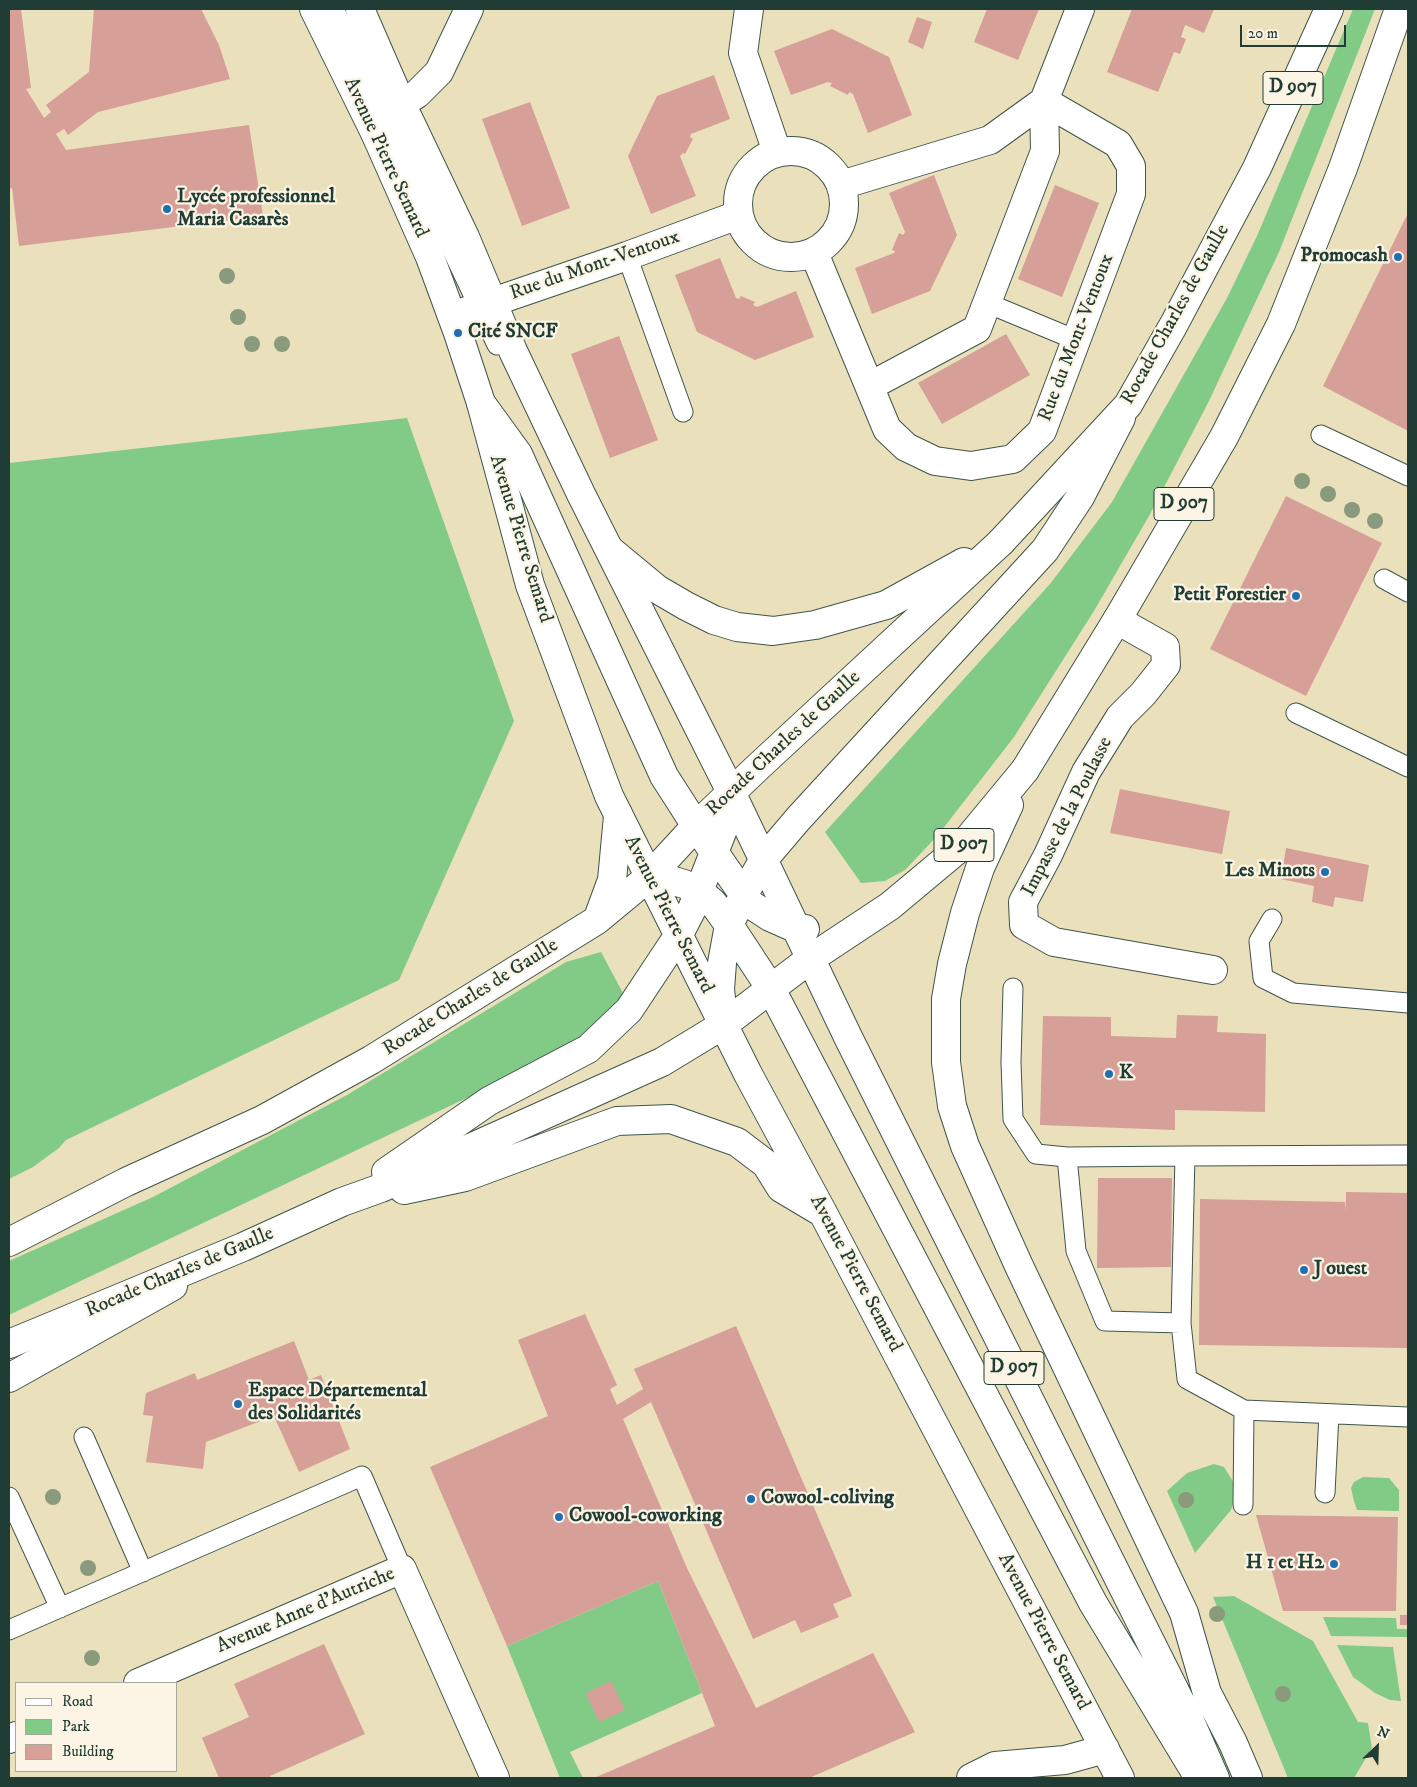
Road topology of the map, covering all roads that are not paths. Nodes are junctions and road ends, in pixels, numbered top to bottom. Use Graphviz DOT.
graph roads {
  1 [pos="314,9"];
  2 [pos="334,9"];
  3 [pos="360,9"];
  4 [pos="469,9"];
  5 [pos="749,9"];
  6 [pos="1080,9"];
  7 [pos="1329,9"];
  8 [pos="1399,9"];
  9 [pos="1044,101"];
  10 [pos="388,117"];
  11 [pos="777,152"];
  12 [pos="841,185"];
  13 [pos="738,215"];
  14 [pos="814,253"];
  15 [pos="627,256"];
  16 [pos="485,304"];
  17 [pos="987,304"];
  18 [pos="452,316"];
  19 [pos="1076,340"];
  20 [pos="870,386"];
  21 [pos="481,403"];
  22 [pos="1128,405"];
  23 [pos="683,412"];
  24 [pos="1322,435"];
  25 [pos="1408,476"];
  26 [pos="1001,542"];
  27 [pos="610,550"];
  28 [pos="1384,579"];
  29 [pos="1408,592"];
  30 [pos="1117,620"];
  31 [pos="1296,713"];
  32 [pos="1408,767"];
  33 [pos="1025,770"];
  34 [pos="731,792"];
  35 [pos="618,814"];
  36 [pos="696,826"];
  37 [pos="715,852"];
  38 [pos="764,859"];
  39 [pos="649,877"];
  40 [pos="699,891"];
  41 [pos="744,894"];
  42 [pos="1272,919"];
  43 [pos="597,920"];
  44 [pos="729,925"];
  45 [pos="795,928"];
  46 [pos="854,929"];
  47 [pos="678,936"];
  48 [pos="810,959"];
  49 [pos="1213,970"];
  50 [pos="1014,988"];
  51 [pos="771,989"];
  52 [pos="1408,1003"];
  53 [pos="724,1025"];
  54 [pos="1185,1156"];
  55 [pos="1408,1156"];
  56 [pos="1067,1157"];
  57 [pos="342,1202"];
  58 [pos="823,1213"];
  59 [pos="9,1242"];
  60 [pos="243,1247"];
  61 [pos="1181,1323"];
  62 [pos="9,1344"];
  63 [pos="9,1378"];
  64 [pos="1244,1410"];
  65 [pos="1329,1414"];
  66 [pos="1408,1417"];
  67 [pos="84,1437"];
  68 [pos="1324,1493"];
  69 [pos="9,1497"];
  70 [pos="1242,1505"];
  71 [pos="402,1568"];
  72 [pos="142,1572"];
  73 [pos="60,1608"];
  74 [pos="9,1630"];
  75 [pos="140,1682"];
  76 [pos="1105,1749"];
  77 [pos="998,1772"];
  78 [pos="494,1778"];
  79 [pos="971,1778"];
  80 [pos="1120,1778"];
  81 [pos="1199,1778"];
  82 [pos="1215,1778"];
  83 [pos="1248,1778"];
  1 -- 10 [label="main road, Avenue Pierre Semard"];
  2 -- 10 [label="lane, Avenue Pierre Semard"];
  3 -- 10 [label="main road, Avenue Pierre Semard"];
  4 -- 10 [label="main road"];
  5 -- 11 [label="main road"];
  6 -- 9 [label="main road"];
  7 -- 22 [label="main road, Rocade Charles de Gaulle / D 907"];
  8 -- 30 [label="main road, D 907"];
  9 -- 12 [label="main road"];
  9 -- 17 [label="main road"];
  9 -- 19 [label="main road, Rue du Mont-Ventoux"];
  10 -- 16 [label="main road, Avenue Pierre Semard"];
  10 -- 18 [label="main road, Avenue Pierre Semard"];
  11 -- 12 [label="main road"];
  11 -- 13 [label="main road"];
  12 -- 14 [label="main road"];
  13 -- 14 [label="main road"];
  13 -- 15 [label="main road, Rue du Mont-Ventoux"];
  14 -- 20 [label="main road, Rue du Mont-Ventoux"];
  15 -- 16 [label="main road, Rue du Mont-Ventoux"];
  15 -- 23 [label="lane"];
  16 -- 18 [label="main road, Rue du Mont-Ventoux"];
  16 -- 27 [label="main road, Avenue Pierre Semard"];
  17 -- 19 [label="lane"];
  17 -- 20 [label="main road"];
  18 -- 21 [label="main road, Avenue Pierre Semard"];
  19 -- 20 [label="main road, Rue du Mont-Ventoux"];
  21 -- 35 [label="main road, Avenue Pierre Semard"];
  21 -- 36 [label="main road"];
  22 -- 26 [label="main road, Rocade Charles de Gaulle / D 907"];
  22 -- 38 [label="main road"];
  24 -- 25 [label="lane"];
  26 -- 27 [label="main road"];
  26 -- 34 [label="main road, Rocade Charles de Gaulle / D 907"];
  27 -- 34 [label="main road, Avenue Pierre Semard"];
  28 -- 29 [label="lane"];
  30 -- 33 [label="main road, D 907"];
  30 -- 49 [label="main road, Impasse de la Poulasse"];
  31 -- 32 [label="lane"];
  33 -- 46 [label="main road, Rocade Charles de Gaulle / D 907"];
  33 -- 83 [label="main road"];
  34 -- 36 [label="main road, Rocade Charles de Gaulle / D 907"];
  34 -- 37 [label="main road"];
  34 -- 38 [label="main road, Avenue Pierre Semard / D 907"];
  35 -- 39 [label="main road, Avenue Pierre Semard"];
  35 -- 43 [label="main road"];
  36 -- 37 [label="main road"];
  36 -- 39 [label="main road, Rocade Charles de Gaulle / D 907"];
  37 -- 40 [label="main road"];
  37 -- 41 [label="main road"];
  38 -- 41 [label="main road"];
  38 -- 45 [label="main road, Avenue Pierre Semard / D 907"];
  39 -- 40 [label="main road"];
  39 -- 43 [label="main road, Rocade Charles de Gaulle / D 907"];
  39 -- 47 [label="main road, Avenue Pierre Semard"];
  40 -- 44 [label="main road"];
  40 -- 47 [label="main road"];
  41 -- 44 [label="main road"];
  41 -- 45 [label="main road"];
  42 -- 52 [label="lane"];
  43 -- 59 [label="main road, Rocade Charles de Gaulle"];
  44 -- 51 [label="main road"];
  44 -- 53 [label="main road"];
  45 -- 46 [label="main road"];
  45 -- 48 [label="main road, Avenue Pierre Semard / D 907"];
  46 -- 48 [label="main road, Rocade Charles de Gaulle / D 907"];
  47 -- 53 [label="main road, Avenue Pierre Semard"];
  47 -- 57 [label="main road"];
  48 -- 51 [label="main road, Rocade Charles de Gaulle / D 907"];
  48 -- 82 [label="main road, Avenue Pierre Semard / D 907"];
  50 -- 56 [label="lane"];
  51 -- 53 [label="main road, Rocade Charles de Gaulle / D 907"];
  51 -- 81 [label="main road"];
  53 -- 57 [label="main road, Rocade Charles de Gaulle"];
  53 -- 58 [label="main road, Avenue Pierre Semard"];
  54 -- 55 [label="lane"];
  54 -- 56 [label="lane"];
  54 -- 61 [label="lane"];
  56 -- 61 [label="lane"];
  57 -- 58 [label="main road"];
  57 -- 60 [label="main road, Rocade Charles de Gaulle"];
  58 -- 76 [label="main road, Avenue Pierre Semard"];
  60 -- 62 [label="main road, Rocade Charles de Gaulle"];
  60 -- 63 [label="main road"];
  61 -- 64 [label="lane"];
  64 -- 65 [label="lane"];
  64 -- 70 [label="lane"];
  65 -- 66 [label="lane"];
  65 -- 68 [label="lane"];
  67 -- 72 [label="lane"];
  69 -- 73 [label="lane"];
  71 -- 72 [label="lane"];
  71 -- 75 [label="main road, Avenue Anne d'Autriche"];
  71 -- 78 [label="main road, Avenue Anne d'Autriche"];
  72 -- 73 [label="lane"];
  73 -- 74 [label="lane"];
  76 -- 77 [label="main road"];
  76 -- 80 [label="main road, Avenue Pierre Semard"];
  77 -- 79 [label="main road"];
}
